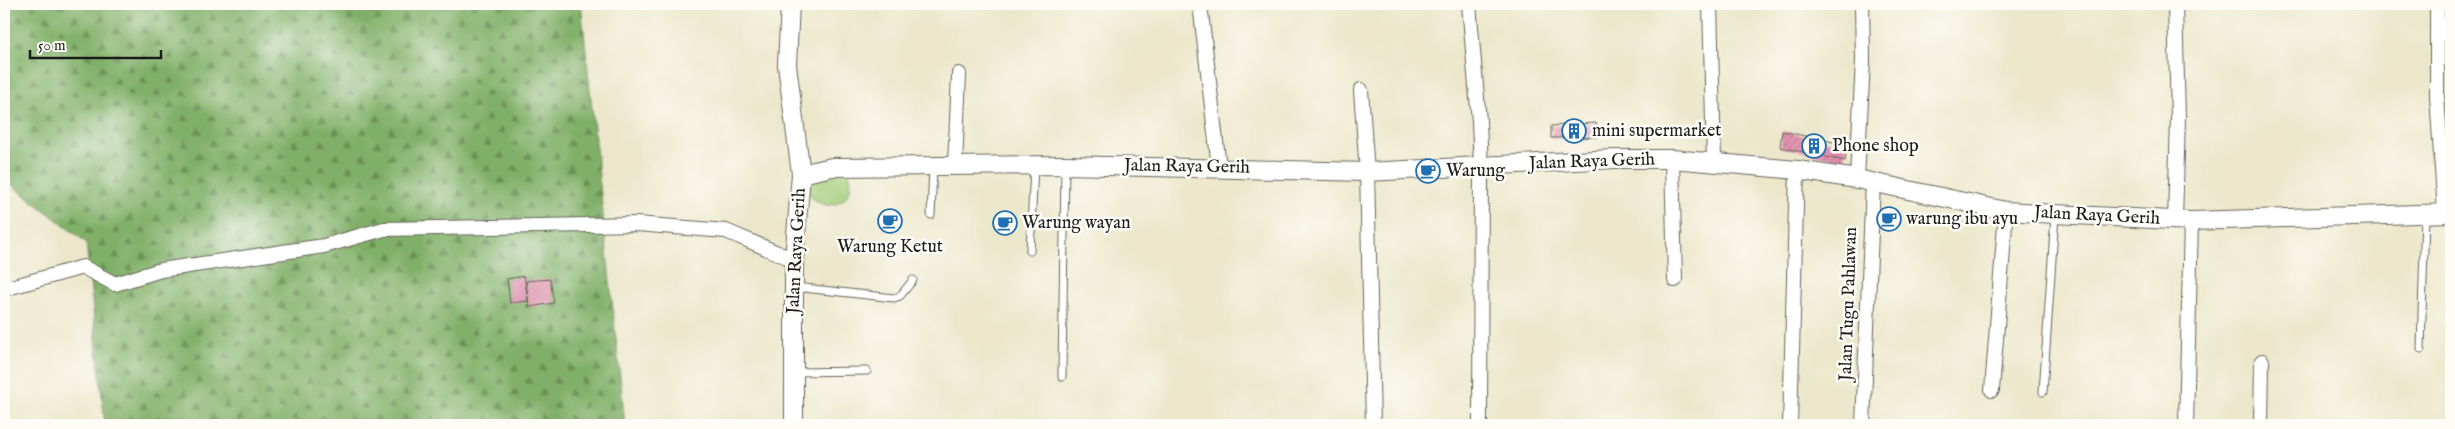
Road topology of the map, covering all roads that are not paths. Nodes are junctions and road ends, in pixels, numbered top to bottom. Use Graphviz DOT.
graph roads {
  1 [pos="790,4"];
  2 [pos="1200,4"];
  3 [pos="1468,4"];
  4 [pos="1710,4"];
  5 [pos="1862,4"];
  6 [pos="2175,4"];
  7 [pos="2437,4"];
  8 [pos="959,74"];
  9 [pos="1361,90"];
  10 [pos="1672,159"];
  11 [pos="1714,162"];
  12 [pos="1034,165"];
  13 [pos="1065,165"];
  14 [pos="933,166"];
  15 [pos="955,166"];
  16 [pos="1219,167"];
  17 [pos="1481,168"];
  18 [pos="1797,170"];
  19 [pos="1367,172"];
  20 [pos="801,174"];
  21 [pos="1865,181"];
  22 [pos="2006,211"];
  23 [pos="2448,213"];
  24 [pos="2055,214"];
  25 [pos="2425,214"];
  26 [pos="930,215"];
  27 [pos="2183,221"];
  28 [pos="1030,251"];
  29 [pos="794,260"];
  30 [pos="913,280"];
  31 [pos="1675,280"];
  32 [pos="794,287"];
  33 [pos="4,289"];
  34 [pos="2421,349"];
  35 [pos="2262,361"];
  36 [pos="867,371"];
  37 [pos="794,372"];
  38 [pos="1062,377"];
  39 [pos="1992,390"];
  40 [pos="2043,392"];
  41 [pos="794,425"];
  42 [pos="1373,425"];
  43 [pos="1480,425"];
  44 [pos="1790,425"];
  45 [pos="1863,425"];
  46 [pos="2186,425"];
  47 [pos="2261,425"];
  1 -- 20 [label="street"];
  2 -- 16 [label="street"];
  3 -- 17 [label="street"];
  4 -- 11 [label="street"];
  5 -- 21 [label="street, Jalan Tugu Pahlawan"];
  6 -- 27 [label="street"];
  7 -- 23 [label="street"];
  8 -- 15 [label="street"];
  9 -- 19 [label="street"];
  10 -- 11 [label="street, Jalan Raya Gerih"];
  10 -- 17 [label="street, Jalan Raya Gerih"];
  10 -- 31 [label="street"];
  11 -- 18 [label="street, Jalan Raya Gerih"];
  12 -- 13 [label="street, Jalan Raya Gerih"];
  12 -- 15 [label="street, Jalan Raya Gerih"];
  12 -- 28 [label="lane"];
  13 -- 16 [label="street, Jalan Raya Gerih"];
  13 -- 38 [label="lane"];
  14 -- 15 [label="street, Jalan Raya Gerih"];
  14 -- 20 [label="street, Jalan Raya Gerih"];
  14 -- 26 [label="lane"];
  16 -- 19 [label="street, Jalan Raya Gerih"];
  17 -- 19 [label="street, Jalan Raya Gerih"];
  17 -- 43 [label="street"];
  18 -- 21 [label="street, Jalan Raya Gerih"];
  18 -- 44 [label="street"];
  19 -- 42 [label="street"];
  20 -- 29 [label="street, Jalan Raya Gerih"];
  21 -- 22 [label="street, Jalan Raya Gerih"];
  21 -- 45 [label="street, Jalan Tugu Pahlawan"];
  22 -- 24 [label="street, Jalan Raya Gerih"];
  22 -- 39 [label="street"];
  23 -- 25 [label="street, Jalan Raya Gerih"];
  24 -- 27 [label="street, Jalan Raya Gerih"];
  24 -- 40 [label="lane"];
  25 -- 27 [label="street, Jalan Raya Gerih"];
  25 -- 34 [label="lane"];
  27 -- 46 [label="street"];
  29 -- 32 [label="street, Jalan Raya Gerih"];
  29 -- 33 [label="street"];
  30 -- 32 [label="lane"];
  32 -- 37 [label="street, Jalan Raya Gerih"];
  35 -- 47 [label="street"];
  36 -- 37 [label="lane"];
  37 -- 41 [label="street, Jalan Raya Gerih"];
}
